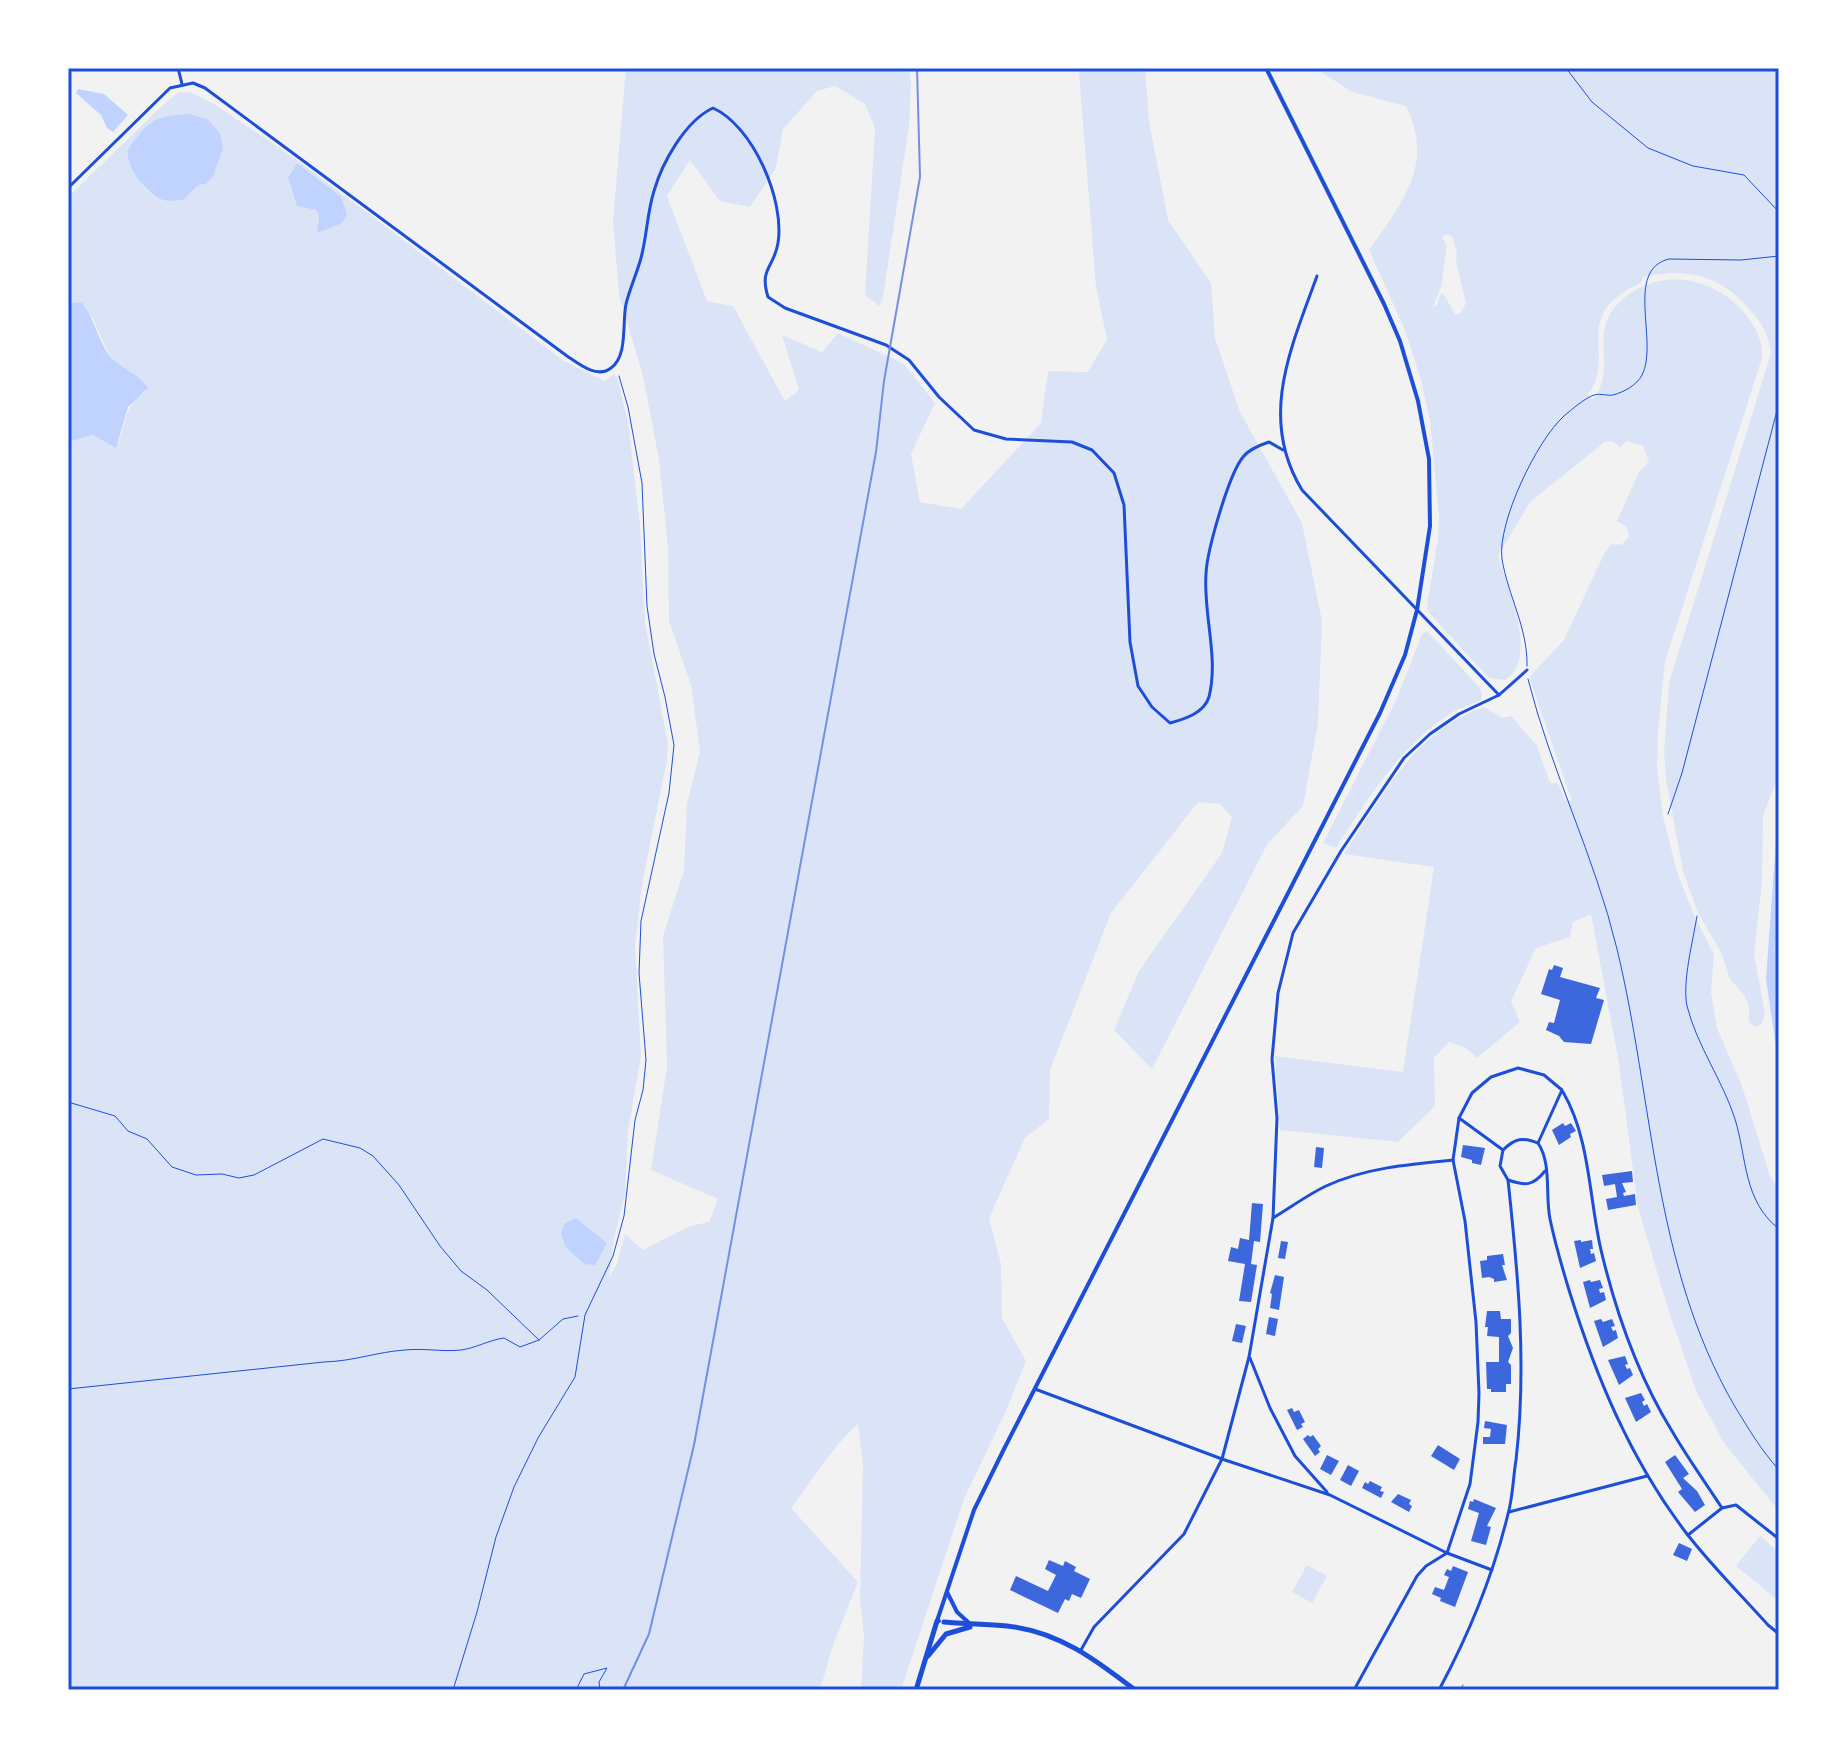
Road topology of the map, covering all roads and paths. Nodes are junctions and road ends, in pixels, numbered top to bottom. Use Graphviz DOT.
graph roads {
  1 [pos="178,68"];
  2 [pos="1266,68"];
  3 [pos="1566,68"];
  4 [pos="182,84"];
  5 [pos="68,188"];
  6 [pos="1779,212"];
  7 [pos="1779,256"];
  8 [pos="1317,276"];
  9 [pos="619,376"];
  10 [pos="1779,403"];
  11 [pos="1283,450"];
  12 [pos="1417,610"];
  13 [pos="1527,670"];
  14 [pos="1529,681"];
  15 [pos="1499,695"];
  16 [pos="1668,814"];
  17 [pos="1697,916"];
  18 [pos="1562,1090"];
  19 [pos="68,1102"];
  20 [pos="1459,1118"];
  21 [pos="1538,1143"];
  22 [pos="1503,1150"];
  23 [pos="1453,1160"];
  24 [pos="1545,1171"];
  25 [pos="1508,1180"];
  26 [pos="1273,1218"];
  27 [pos="1779,1229"];
  28 [pos="585,1315"];
  29 [pos="539,1340"];
  30 [pos="1249,1357"];
  31 [pos="68,1389"];
  32 [pos="1034,1389"];
  33 [pos="1222,1459"];
  34 [pos="1779,1470"];
  35 [pos="1647,1476"];
  36 [pos="1330,1495"];
  37 [pos="1722,1508"];
  38 [pos="1509,1512"];
  39 [pos="1688,1535"];
  40 [pos="1779,1539"];
  41 [pos="1447,1553"];
  42 [pos="1492,1570"];
  43 [pos="947,1592"];
  44 [pos="937,1621"];
  45 [pos="944,1622"];
  46 [pos="978,1625"];
  47 [pos="1779,1634"];
  48 [pos="1081,1650"];
  49 [pos="925,1660"];
  50 [pos="1463,1685"];
  51 [pos="453,1690"];
  52 [pos="576,1690"];
  53 [pos="600,1690"];
  54 [pos="916,1690"];
  55 [pos="1135,1690"];
  56 [pos="1354,1690"];
  57 [pos="1439,1690"];
  58 [pos="1460,1690"];
  1 -- 4 [label="street"];
  2 -- 12 [label="main road"];
  3 -- 6 [label="path"];
  4 -- 5 [label="street"];
  4 -- 11 [label="street"];
  7 -- 13 [label="path"];
  8 -- 11 [label="street"];
  9 -- 28 [label="lane"];
  10 -- 16 [label="path"];
  11 -- 12 [label="street"];
  12 -- 15 [label="street"];
  12 -- 32 [label="main road"];
  13 -- 15 [label="street"];
  14 -- 34 [label="path"];
  15 -- 26 [label="street"];
  17 -- 27 [label="path"];
  18 -- 20 [label="street"];
  18 -- 21 [label="street"];
  18 -- 37 [label="street"];
  19 -- 29 [label="path"];
  20 -- 22 [label="street"];
  20 -- 23 [label="street"];
  21 -- 22 [label="street"];
  21 -- 24 [label="street"];
  22 -- 25 [label="street"];
  23 -- 26 [label="street"];
  23 -- 41 [label="street"];
  24 -- 25 [label="street"];
  24 -- 35 [label="street"];
  25 -- 38 [label="street"];
  26 -- 30 [label="street"];
  28 -- 29 [label="path"];
  28 -- 51 [label="lane"];
  29 -- 31 [label="path"];
  30 -- 33 [label="street"];
  30 -- 36 [label="street"];
  32 -- 33 [label="street"];
  32 -- 43 [label="main road"];
  33 -- 36 [label="street"];
  33 -- 48 [label="street"];
  35 -- 38 [label="street"];
  35 -- 39 [label="street"];
  36 -- 41 [label="street"];
  37 -- 39 [label="street"];
  37 -- 40 [label="street"];
  38 -- 42 [label="street"];
  39 -- 47 [label="street"];
  41 -- 42 [label="street"];
  41 -- 56 [label="street"];
  42 -- 57 [label="street"];
  43 -- 44 [label="main road"];
  43 -- 46 [label="main road"];
  44 -- 45 [label="main road"];
  44 -- 49 [label="main road"];
  45 -- 46 [label="main road"];
  46 -- 48 [label="main road"];
  46 -- 49 [label="main road"];
  48 -- 55 [label="main road"];
  49 -- 54 [label="main road"];
  50 -- 58 [label="lane"];
  52 -- 53 [label="path"];
}
